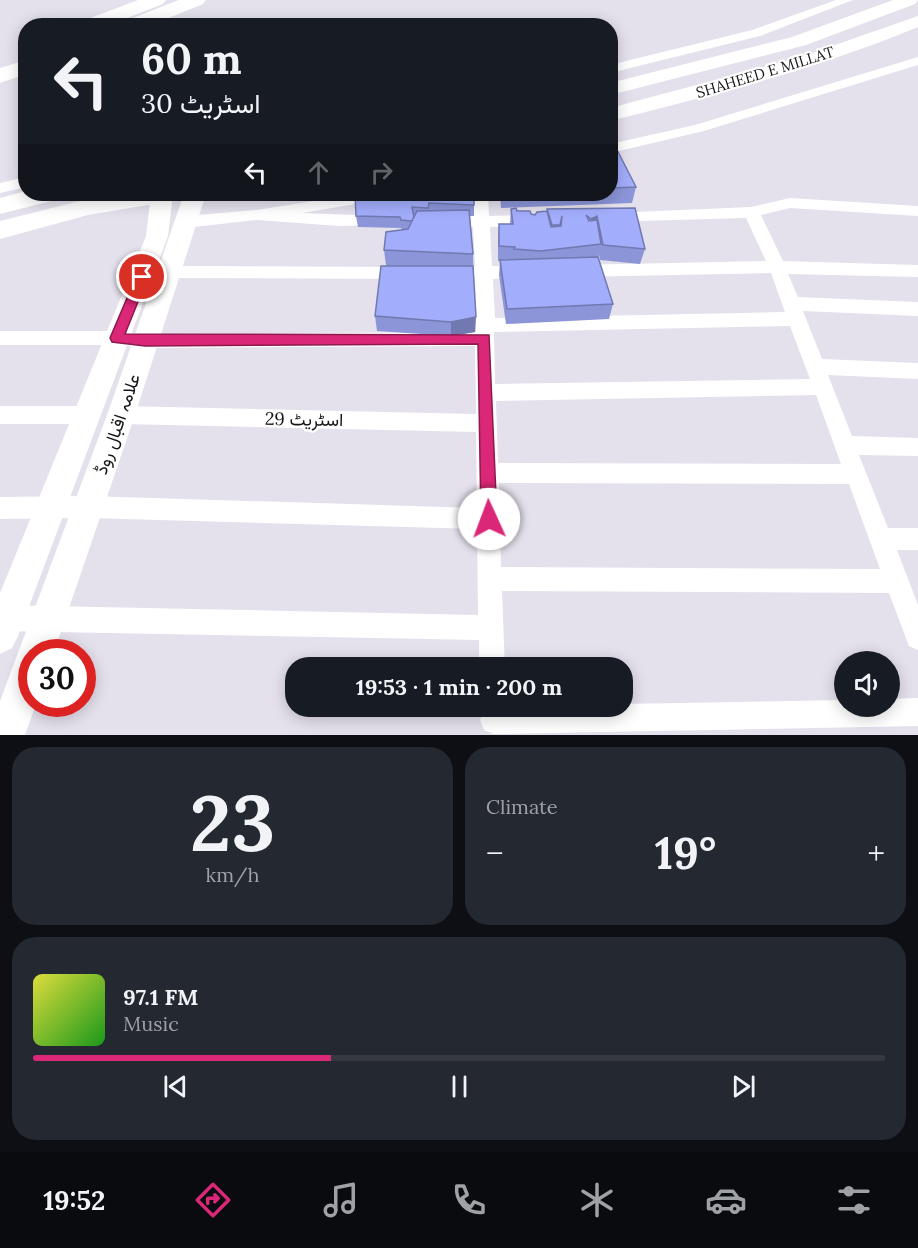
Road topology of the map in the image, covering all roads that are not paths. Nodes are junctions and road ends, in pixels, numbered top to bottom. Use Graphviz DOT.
graph roads {
  1 [pos="156,0"];
  2 [pos="196,0"];
  3 [pos="847,0"];
  4 [pos="909,0"];
  5 [pos="108,18"];
  6 [pos="150,18"];
  7 [pos="918,21"];
  8 [pos="18,51"];
  9 [pos="0,58"];
  10 [pos="918,61"];
  11 [pos="618,67"];
  12 [pos="18,69"];
  13 [pos="0,76"];
  14 [pos="618,87"];
  15 [pos="618,113"];
  16 [pos="618,147"];
  17 [pos="18,184"];
  18 [pos="0,188"];
  19 [pos="19,201"];
  20 [pos="123,201"];
  21 [pos="166,201"];
  22 [pos="191,201"];
  23 [pos="342,201"];
  24 [pos="480,201"];
  25 [pos="0,206"];
  26 [pos="918,211"];
  27 [pos="751,213"];
  28 [pos="257,215"];
  29 [pos="599,218"];
  30 [pos="552,220"];
  31 [pos="398,222"];
  32 [pos="434,222"];
  33 [pos="482,222"];
  34 [pos="0,230"];
  35 [pos="174,231"];
  36 [pos="777,267"];
  37 [pos="918,271"];
  38 [pos="170,272"];
  39 [pos="482,273"];
  40 [pos="918,309"];
  41 [pos="794,312"];
  42 [pos="485,332"];
  43 [pos="0,338"];
  44 [pos="117,338"];
  45 [pos="145,341"];
  46 [pos="815,367"];
  47 [pos="918,370"];
  48 [pos="823,387"];
  49 [pos="485,393"];
  50 [pos="86,414"];
  51 [pos="121,415"];
  52 [pos="0,416"];
  53 [pos="486,423"];
  54 [pos="845,445"];
  55 [pos="918,447"];
  56 [pos="487,473"];
  57 [pos="856,474"];
  58 [pos="88,507"];
  59 [pos="0,508"];
  60 [pos="51,508"];
  61 [pos="489,519"];
  62 [pos="881,538"];
  63 [pos="918,539"];
  64 [pos="490,579"];
  65 [pos="897,581"];
  66 [pos="48,621"];
  67 [pos="3,624"];
  68 [pos="491,628"];
  69 [pos="918,637"];
  70 [pos="41,639"];
  71 [pos="492,657"];
  72 [pos="18,703"];
  73 [pos="918,712"];
  74 [pos="494,720"];
  75 [pos="6,735"];
  1 -- 5 [label="highway"];
  2 -- 6 [label="highway"];
  3 -- 11 [label="street"];
  4 -- 14 [label="main road, SHAHEED E MILLAT"];
  7 -- 15 [label="main road, SHAHEED E MILLAT"];
  8 -- 9 [label="highway"];
  10 -- 16 [label="street"];
  12 -- 13 [label="highway"];
  17 -- 18 [label="street"];
  19 -- 25 [label="main road"];
  20 -- 34 [label="main road"];
  21 -- 35 [label="street, علامہ اقبال روڈ"];
  22 -- 35 [label="street, علامہ اقبال روڈ"];
  23 -- 28 [label="street"];
  24 -- 33 [label="street"];
  26 -- 27 [label="street"];
  27 -- 29 [label="street"];
  27 -- 36 [label="street"];
  28 -- 31 [label="street"];
  28 -- 35 [label="street"];
  30 -- 33 [label="street"];
  32 -- 33 [label="street"];
  33 -- 39 [label="street"];
  35 -- 38 [label="street, علامہ اقبال روڈ"];
  35 -- 44 [label="street, علامہ اقبال روڈ"];
  36 -- 37 [label="street"];
  36 -- 39 [label="street"];
  36 -- 41 [label="street"];
  38 -- 39 [label="street"];
  38 -- 45 [label="street, علامہ اقبال روڈ"];
  39 -- 42 [label="street"];
  40 -- 41 [label="street"];
  41 -- 42 [label="street"];
  41 -- 46 [label="street"];
  42 -- 45 [label="street"];
  42 -- 49 [label="street"];
  43 -- 44 [label="street"];
  44 -- 45 [label="street"];
  44 -- 50 [label="street, علامہ اقبال روڈ"];
  45 -- 51 [label="street, علامہ اقبال روڈ"];
  46 -- 47 [label="street"];
  46 -- 48 [label="street"];
  48 -- 49 [label="street"];
  48 -- 54 [label="street"];
  49 -- 53 [label="street"];
  50 -- 52 [label="street"];
  50 -- 60 [label="street, علامہ اقبال روڈ"];
  51 -- 53 [label="street, اسٹریٹ 29"];
  51 -- 58 [label="street, علامہ اقبال روڈ"];
  53 -- 56 [label="street"];
  54 -- 55 [label="street"];
  54 -- 57 [label="street"];
  56 -- 57 [label="street"];
  56 -- 61 [label="street"];
  57 -- 62 [label="street"];
  58 -- 60 [label="street"];
  58 -- 61 [label="street"];
  58 -- 66 [label="street, علامہ اقبال روڈ"];
  59 -- 60 [label="street"];
  60 -- 67 [label="street, علامہ اقبال روڈ"];
  61 -- 64 [label="street"];
  62 -- 63 [label="street"];
  62 -- 65 [label="street"];
  64 -- 65 [label="street"];
  64 -- 68 [label="street"];
  65 -- 69 [label="street"];
  66 -- 67 [label="street"];
  66 -- 68 [label="street"];
  66 -- 70 [label="street, علامہ اقبال روڈ"];
  68 -- 71 [label="street"];
  72 -- 75 [label="street"];
  73 -- 74 [label="street"];
}
